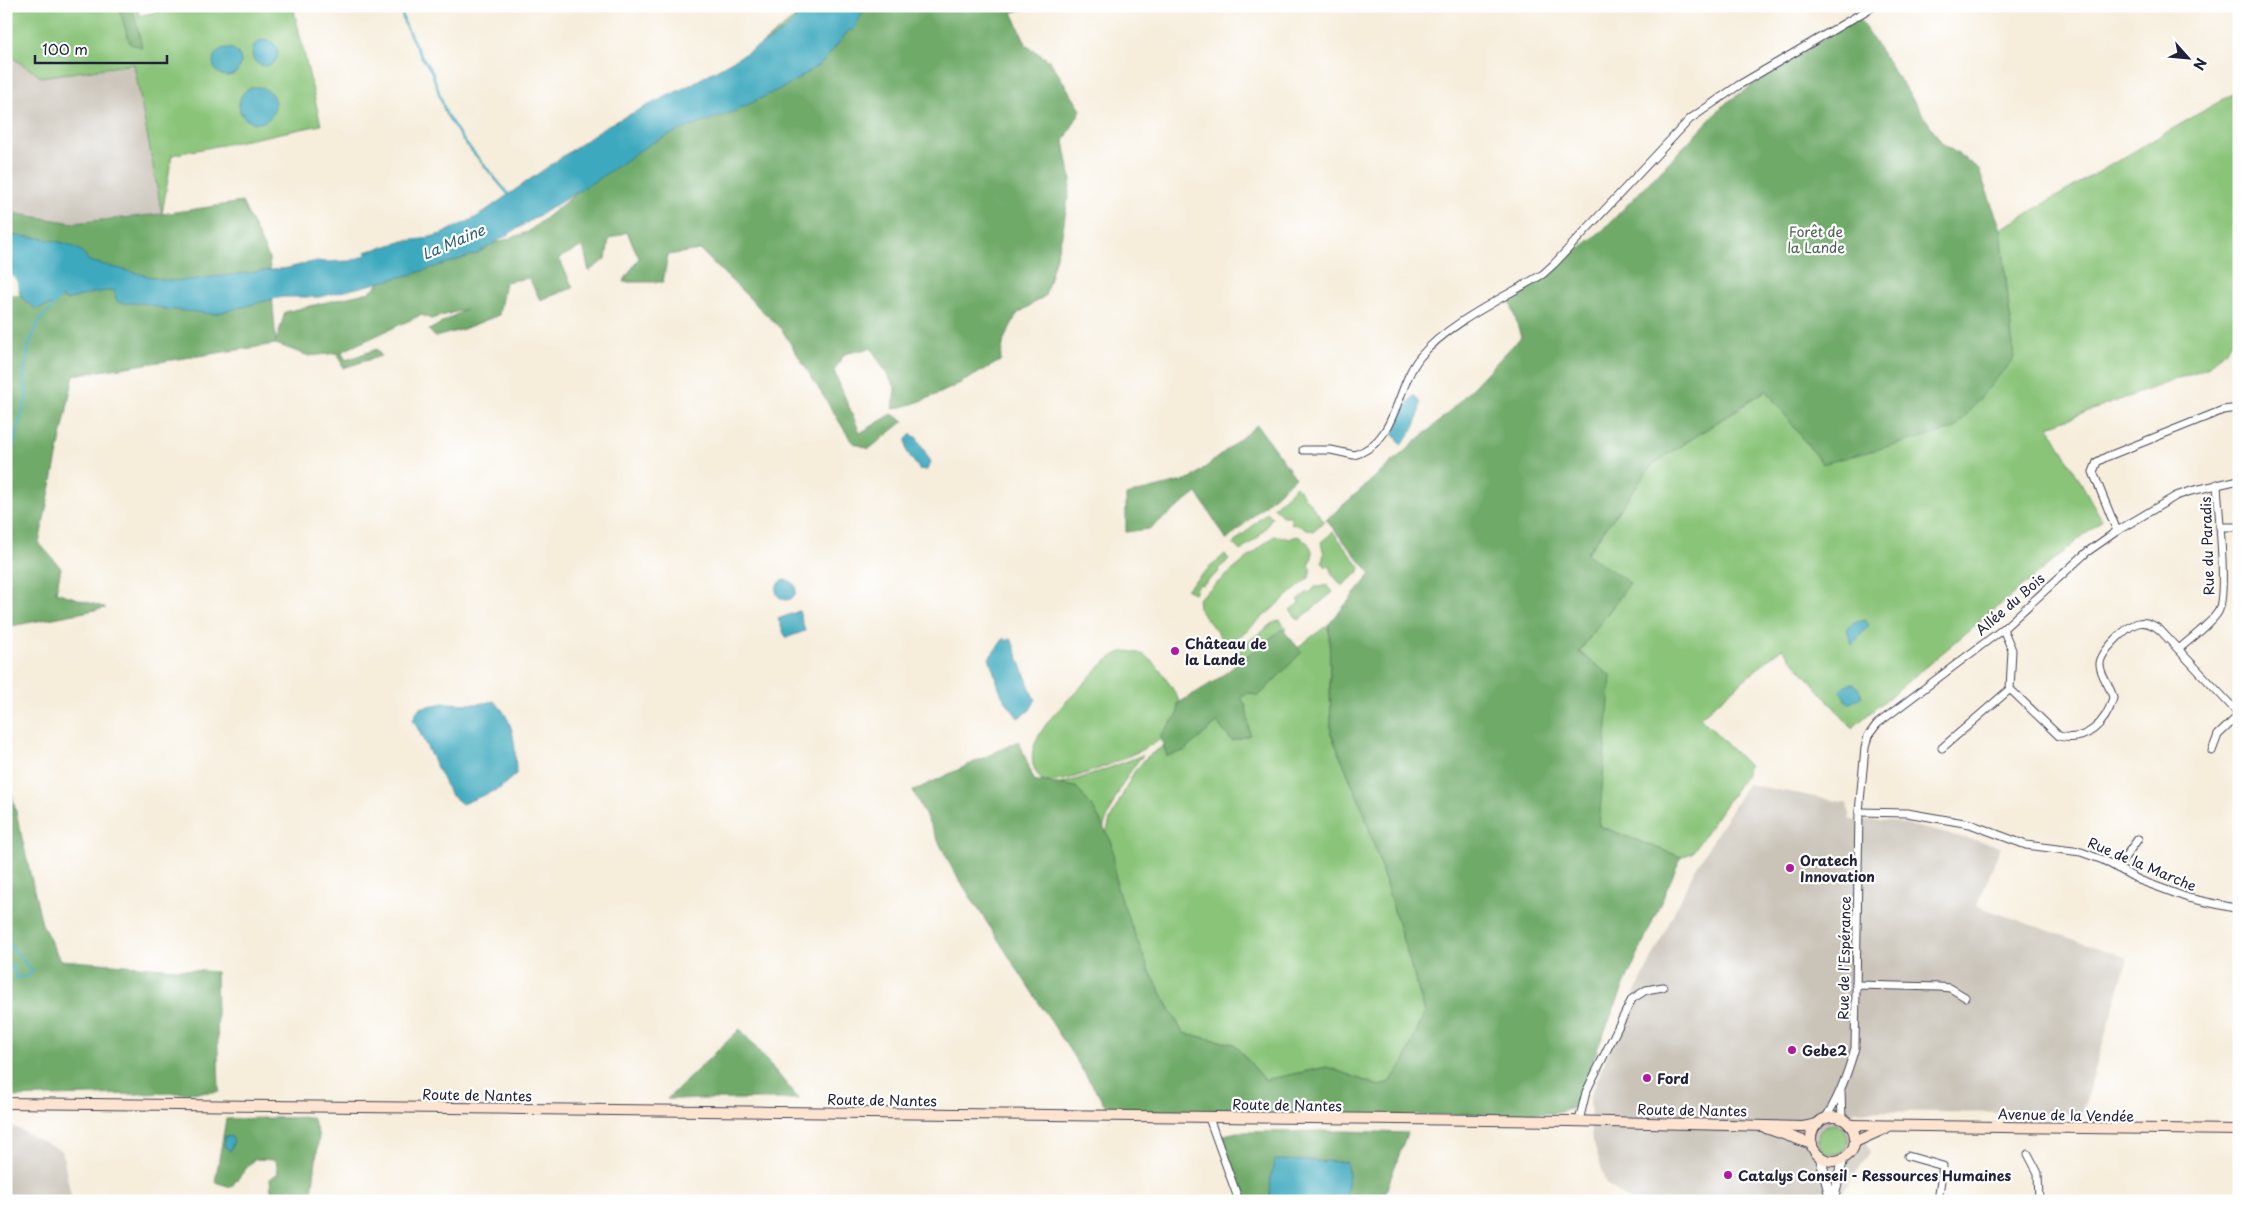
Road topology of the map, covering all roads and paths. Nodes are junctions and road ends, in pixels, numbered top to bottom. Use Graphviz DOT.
graph roads {
  1 [pos="1874,6"];
  2 [pos="2239,408"];
  3 [pos="1303,450"];
  4 [pos="2239,480"];
  5 [pos="2217,484"];
  6 [pos="2220,527"];
  7 [pos="2239,527"];
  8 [pos="2117,531"];
  9 [pos="2003,629"];
  10 [pos="2179,650"];
  11 [pos="2010,689"];
  12 [pos="2239,715"];
  13 [pos="1942,748"];
  14 [pos="2212,751"];
  15 [pos="1860,804"];
  16 [pos="1859,812"];
  17 [pos="2138,839"];
  18 [pos="2117,868"];
  19 [pos="2239,909"];
  20 [pos="1856,985"];
  21 [pos="1663,987"];
  22 [pos="1965,997"];
  23 [pos="1843,1082"];
  24 [pos="6,1103"];
  25 [pos="1209,1118"];
  26 [pos="1579,1121"];
  27 [pos="1821,1122"];
  28 [pos="1846,1122"];
  29 [pos="1757,1125"];
  30 [pos="1892,1126"];
  31 [pos="2236,1128"];
  32 [pos="1855,1142"];
  33 [pos="1812,1144"];
  34 [pos="2028,1154"];
  35 [pos="1820,1156"];
  36 [pos="1908,1156"];
  37 [pos="1843,1158"];
  38 [pos="1239,1201"];
  39 [pos="1832,1201"];
  40 [pos="1938,1201"];
  41 [pos="2039,1201"];
  1 -- 3 [label="street"];
  2 -- 8 [label="street"];
  4 -- 5 [label="street, Allée du Bois"];
  5 -- 6 [label="street, Rue du Paradis"];
  5 -- 8 [label="street, Allée du Bois"];
  6 -- 7 [label="street"];
  6 -- 10 [label="street, Rue du Paradis"];
  8 -- 9 [label="street, Allée du Bois"];
  9 -- 11 [label="street"];
  9 -- 15 [label="street, Allée du Bois"];
  10 -- 11 [label="street"];
  10 -- 12 [label="street"];
  11 -- 13 [label="street"];
  12 -- 14 [label="street"];
  15 -- 16 [label="street, Rue de l'Espérance"];
  16 -- 18 [label="street, Rue de la Marche"];
  16 -- 20 [label="street, Rue de l'Espérance"];
  17 -- 18 [label="street"];
  18 -- 19 [label="street, Rue de la Marche"];
  20 -- 22 [label="street"];
  20 -- 23 [label="street, Rue de l'Espérance"];
  21 -- 26 [label="street"];
  23 -- 27 [label="street, Rue de l'Espérance"];
  23 -- 28 [label="street, Rue de l'Espérance"];
  24 -- 25 [label="main road, Route de Nantes"];
  25 -- 26 [label="main road, Route de Nantes"];
  25 -- 38 [label="street"];
  26 -- 29 [label="main road, Route de Nantes"];
  27 -- 28 [label="main road"];
  27 -- 29 [label="main road, Route de Nantes"];
  27 -- 33 [label="main road"];
  28 -- 30 [label="main road, Avenue de la Vendée"];
  28 -- 32 [label="main road"];
  29 -- 33 [label="main road, Route de Nantes"];
  30 -- 31 [label="main road, Avenue de la Vendée"];
  30 -- 32 [label="main road, Avenue de la Vendée"];
  32 -- 37 [label="main road"];
  33 -- 35 [label="main road"];
  34 -- 41 [label="street"];
  35 -- 37 [label="main road"];
  35 -- 39 [label="street"];
  36 -- 40 [label="street"];
  37 -- 39 [label="street"];
}
